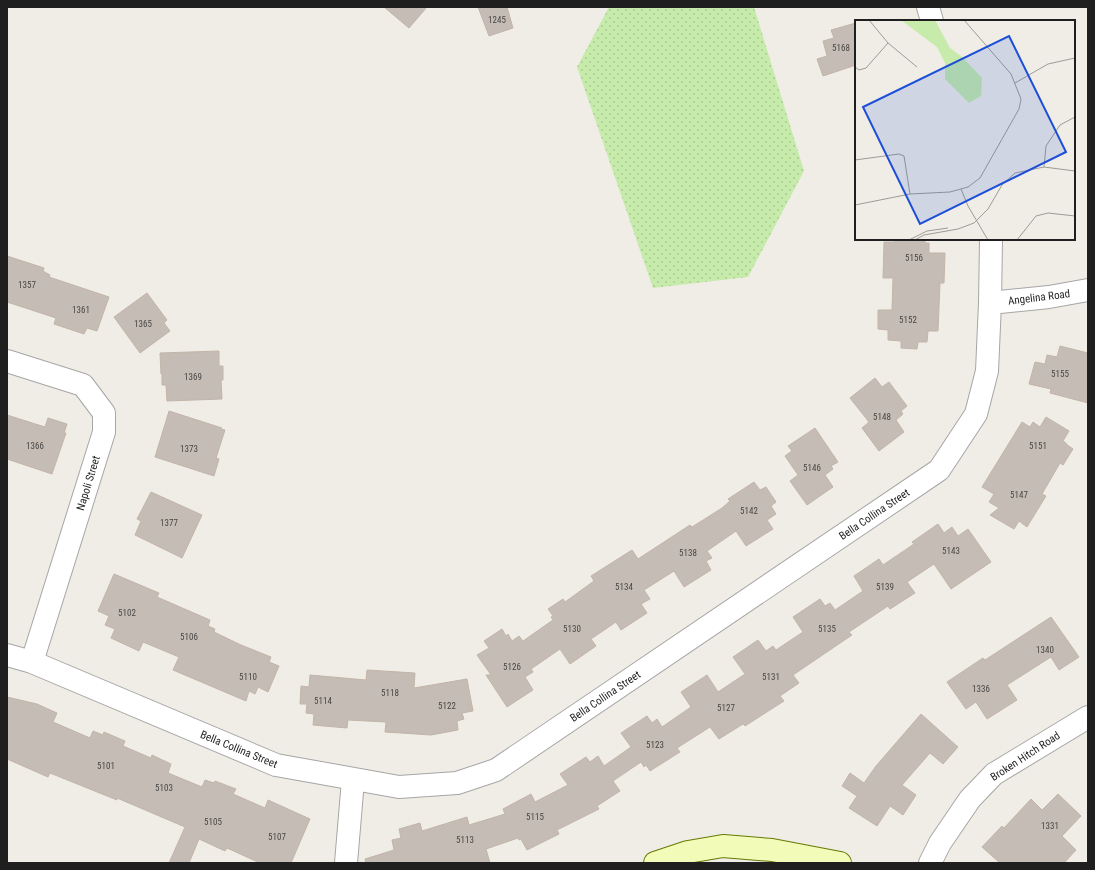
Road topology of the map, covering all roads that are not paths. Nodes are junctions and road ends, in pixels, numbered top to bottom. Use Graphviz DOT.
graph roads {
  1 [pos="928,7"];
  2 [pos="932,20"];
  3 [pos="990,240"];
  4 [pos="1088,290"];
  5 [pos="990,303"];
  6 [pos="7,361"];
  7 [pos="7,655"];
  8 [pos="32,662"];
  9 [pos="1088,717"];
  10 [pos="353,780"];
  11 [pos="346,863"];
  12 [pos="655,863"];
  13 [pos="840,863"];
  14 [pos="930,863"];
  1 -- 2 [label="street"];
  3 -- 5 [label="street, Bella Collina Street"];
  4 -- 5 [label="street, Angelina Road"];
  5 -- 10 [label="street, Bella Collina Street"];
  6 -- 8 [label="street, Napoli Street"];
  7 -- 8 [label="street, Bella Collina Street"];
  8 -- 10 [label="street, Bella Collina Street"];
  9 -- 14 [label="street, Broken Hitch Road"];
  10 -- 11 [label="street"];
  12 -- 13 [label="street"];
}
